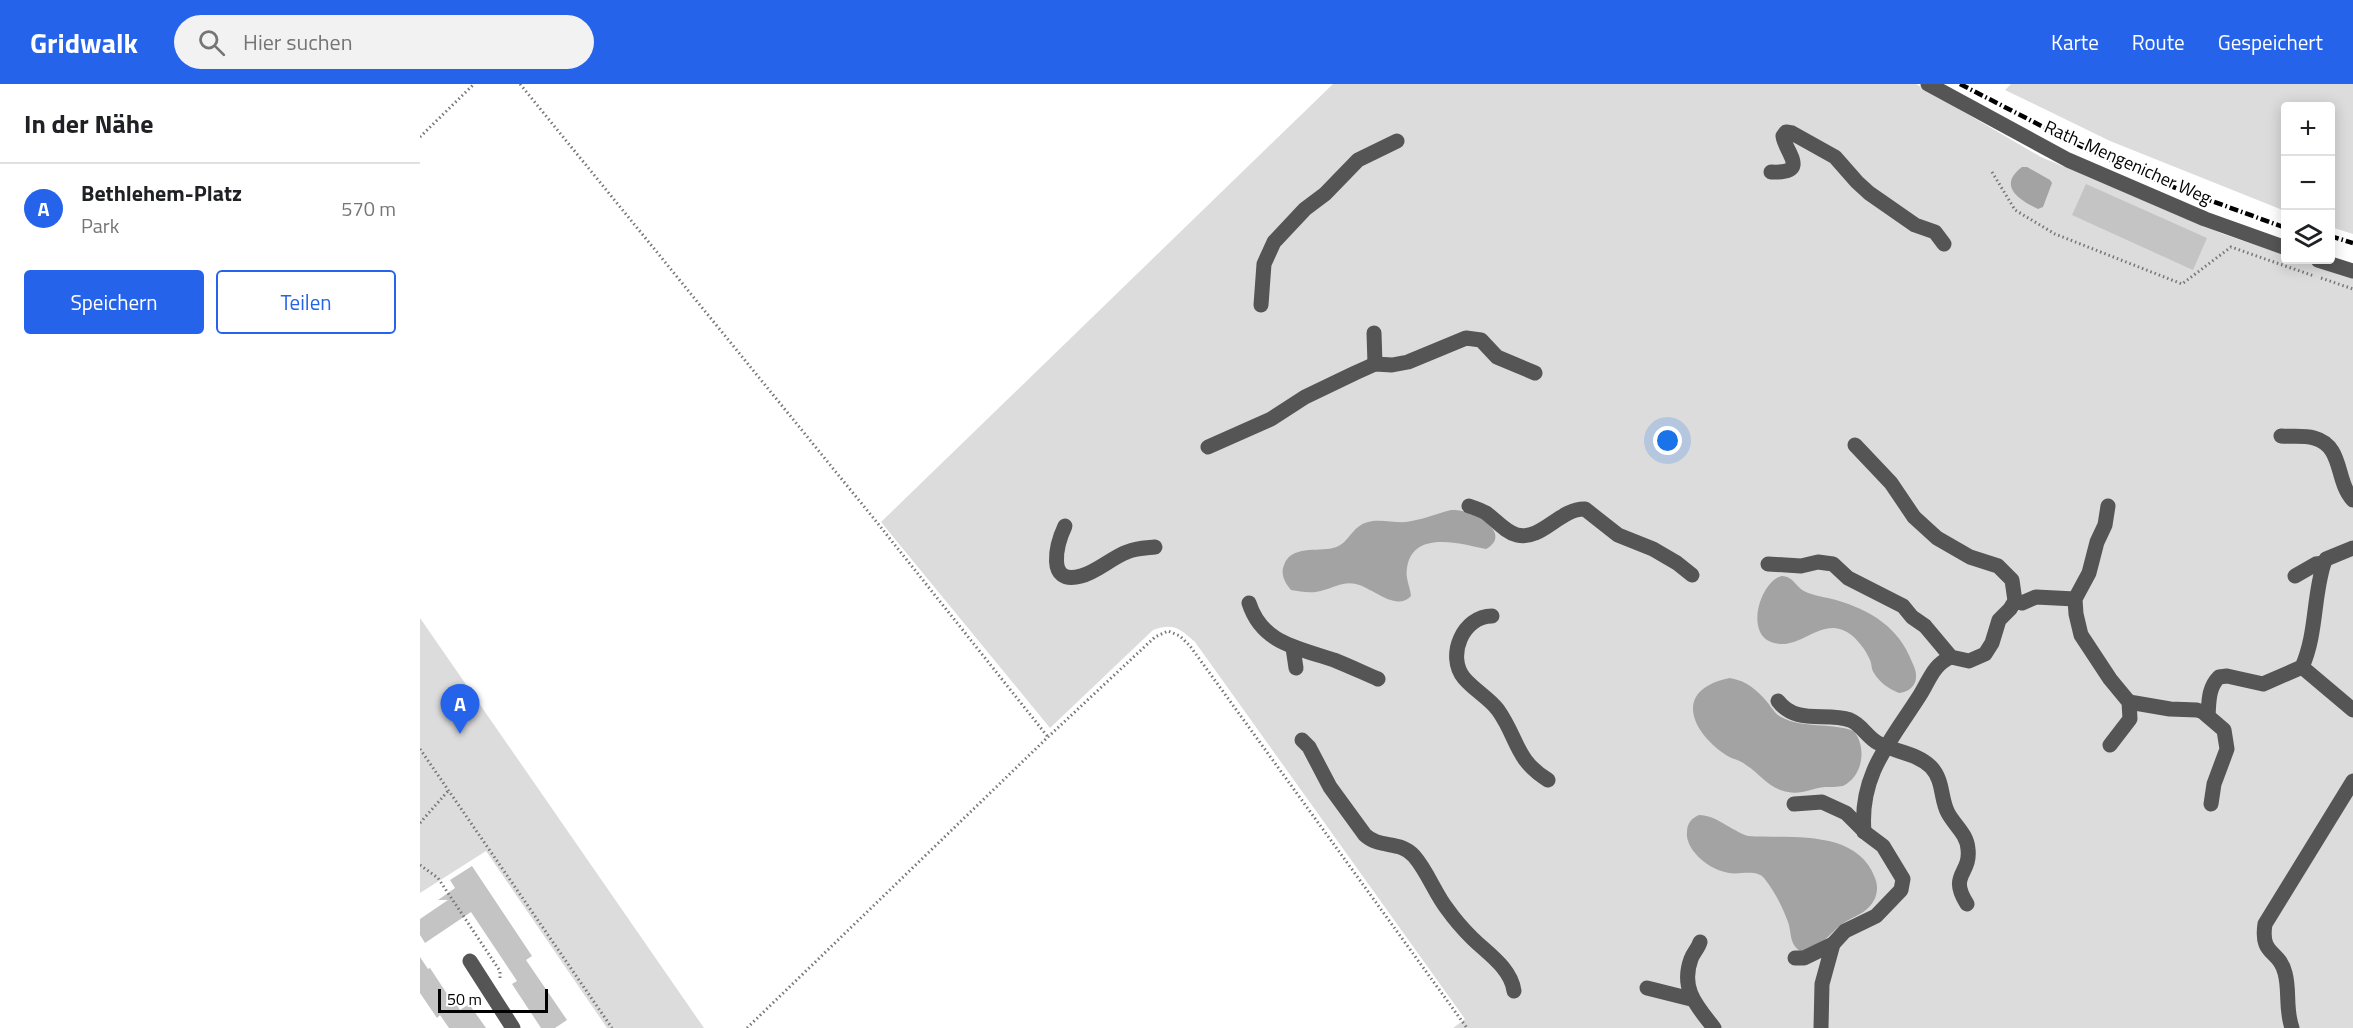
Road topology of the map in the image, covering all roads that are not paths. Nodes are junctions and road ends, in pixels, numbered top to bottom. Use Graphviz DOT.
graph roads {
  1 [pos="1928,84"];
  2 [pos="1397,141"];
  3 [pos="1771,172"];
  4 [pos="1944,244"];
  5 [pos="2281,246"];
  6 [pos="2331,264"];
  7 [pos="2353,271"];
  8 [pos="1261,305"];
  9 [pos="1374,333"];
  10 [pos="1375,364"];
  11 [pos="1535,373"];
  12 [pos="2281,435"];
  13 [pos="1856,445"];
  14 [pos="1208,447"];
  15 [pos="2353,500"];
  16 [pos="1469,506"];
  17 [pos="2108,506"];
  18 [pos="1065,526"];
  19 [pos="1155,547"];
  20 [pos="2353,548"];
  21 [pos="2324,563"];
  22 [pos="1768,564"];
  23 [pos="1692,575"];
  24 [pos="2295,576"];
  25 [pos="2075,599"];
  26 [pos="2015,601"];
  27 [pos="1248,603"];
  28 [pos="1492,616"];
  29 [pos="1293,648"];
  30 [pos="1951,657"];
  31 [pos="2302,667"];
  32 [pos="1296,668"];
  33 [pos="1378,679"];
  34 [pos="1778,701"];
  35 [pos="2129,702"];
  36 [pos="2353,710"];
  37 [pos="2208,716"];
  38 [pos="1302,740"];
  39 [pos="2110,745"];
  40 [pos="1885,746"];
  41 [pos="1548,780"];
  42 [pos="2353,781"];
  43 [pos="1794,804"];
  44 [pos="2211,804"];
  45 [pos="1864,832"];
  46 [pos="1967,904"];
  47 [pos="1700,942"];
  48 [pos="1833,944"];
  49 [pos="1795,958"];
  50 [pos="470,961"];
  51 [pos="1647,988"];
  52 [pos="1514,991"];
  53 [pos="1691,999"];
  54 [pos="513,1028"];
  55 [pos="1714,1028"];
  56 [pos="1821,1028"];
  57 [pos="2292,1028"];
  1 -- 5 [label="street, Rath-Mengenicher Weg"];
  2 -- 8 [label="street"];
  3 -- 4 [label="street"];
  6 -- 7 [label="street"];
  9 -- 10 [label="street"];
  10 -- 11 [label="street"];
  10 -- 14 [label="street"];
  12 -- 15 [label="street"];
  13 -- 26 [label="street"];
  16 -- 23 [label="street"];
  17 -- 25 [label="street"];
  18 -- 19 [label="street"];
  20 -- 21 [label="street"];
  21 -- 24 [label="street"];
  21 -- 31 [label="street"];
  22 -- 30 [label="street"];
  25 -- 26 [label="street"];
  25 -- 35 [label="street"];
  26 -- 30 [label="street"];
  27 -- 29 [label="street"];
  28 -- 41 [label="street"];
  29 -- 32 [label="street"];
  29 -- 33 [label="street"];
  30 -- 40 [label="street"];
  31 -- 36 [label="street"];
  31 -- 37 [label="street"];
  34 -- 40 [label="street"];
  35 -- 37 [label="street"];
  35 -- 39 [label="street"];
  37 -- 44 [label="street"];
  38 -- 52 [label="street"];
  40 -- 45 [label="street"];
  40 -- 46 [label="street"];
  42 -- 57 [label="street"];
  43 -- 45 [label="street"];
  45 -- 48 [label="street"];
  47 -- 53 [label="street"];
  48 -- 49 [label="street"];
  48 -- 56 [label="street"];
  50 -- 54 [label="street"];
  51 -- 53 [label="street"];
  53 -- 55 [label="street"];
}
